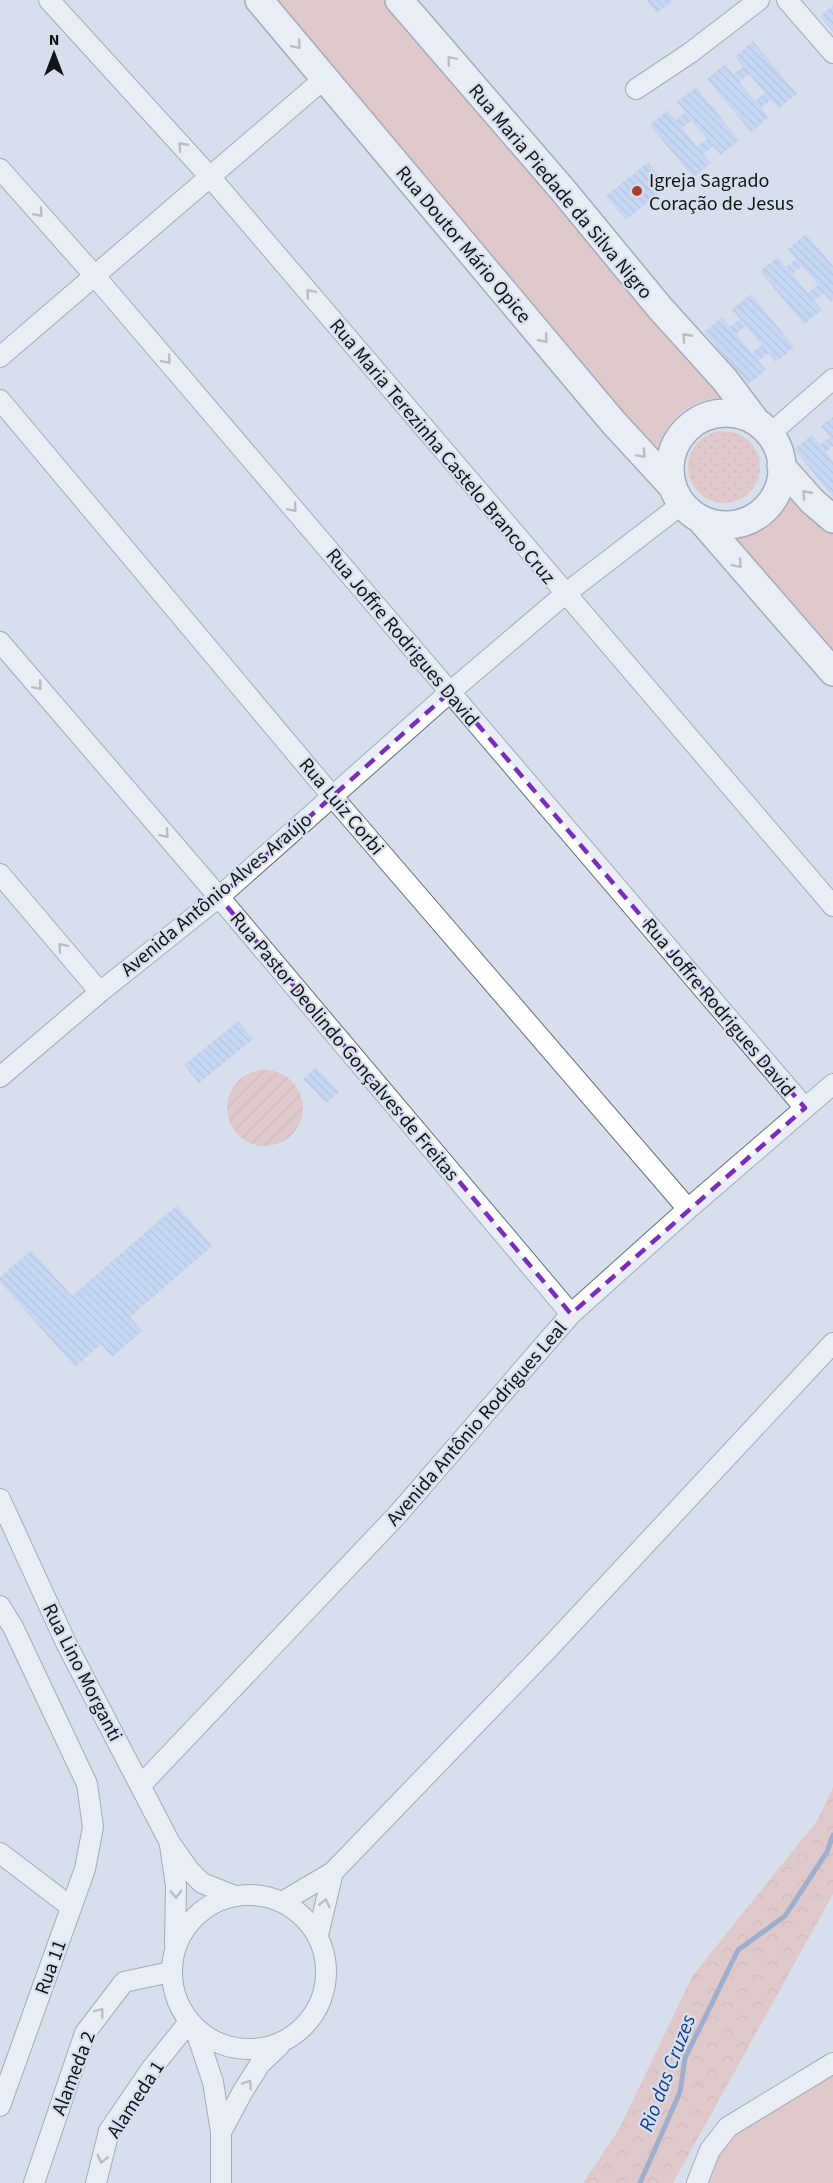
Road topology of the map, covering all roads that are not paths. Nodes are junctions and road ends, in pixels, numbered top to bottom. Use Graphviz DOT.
graph roads {
  1 [pos="48,0"];
  2 [pos="260,0"];
  3 [pos="399,0"];
  4 [pos="759,0"];
  5 [pos="787,0"];
  6 [pos="833,53"];
  7 [pos="325,78"];
  8 [pos="636,88"];
  9 [pos="0,169"];
  10 [pos="211,178"];
  11 [pos="94,275"];
  12 [pos="0,357"];
  13 [pos="833,379"];
  14 [pos="0,400"];
  15 [pos="763,427"];
  16 [pos="782,466"];
  17 [pos="684,503"];
  18 [pos="833,519"];
  19 [pos="565,594"];
  20 [pos="0,642"];
  21 [pos="833,672"];
  22 [pos="450,692"];
  23 [pos="332,796"];
  24 [pos="0,874"];
  25 [pos="219,897"];
  26 [pos="833,906"];
  27 [pos="100,992"];
  28 [pos="0,1077"];
  29 [pos="833,1084"];
  30 [pos="805,1108"];
  31 [pos="688,1209"];
  32 [pos="571,1314"];
  33 [pos="833,1343"];
  34 [pos="0,1499"];
  35 [pos="0,1606"];
  36 [pos="141,1785"];
  37 [pos="170,1843"];
  38 [pos="0,1853"];
  39 [pos="333,1872"];
  40 [pos="235,1896"];
  41 [pos="282,1902"];
  42 [pos="71,1907"];
  43 [pos="318,1935"];
  44 [pos="175,1946"];
  45 [pos="170,1972"];
  46 [pos="192,2025"];
  47 [pos="283,2043"];
  48 [pos="833,2063"];
  49 [pos="0,2106"];
  50 [pos="221,2132"];
  51 [pos="34,2183"];
  52 [pos="96,2183"];
  53 [pos="220,2183"];
  54 [pos="697,2183"];
  10 -- 1 [label="street, Rua Maria Terezinha Castelo Branco Cruz, one-way"];
  2 -- 7 [label="street, Rua Doutor Mário Opice, one-way"];
  15 -- 3 [label="street, Rua Maria Piedade da Silva Nigro, one-way"];
  4 -- 8 [label="street"];
  5 -- 6 [label="street"];
  7 -- 10 [label="street"];
  7 -- 17 [label="street, Rua Doutor Mário Opice, one-way"];
  9 -- 11 [label="street, Rua Joffre Rodrigues David, one-way"];
  10 -- 11 [label="street"];
  19 -- 10 [label="street, Rua Maria Terezinha Castelo Branco Cruz, one-way"];
  11 -- 12 [label="street"];
  11 -- 22 [label="street, Rua Joffre Rodrigues David, one-way"];
  13 -- 15 [label="street"];
  14 -- 23 [label="street, Rua Luiz Corbi"];
  15 -- 16 [label="street"];
  15 -- 17 [label="street"];
  16 -- 17 [label="street"];
  18 -- 16 [label="street, one-way"];
  17 -- 19 [label="street, Avenida Antônio Alves Araújo"];
  17 -- 21 [label="street, Rua Doutor Mário Opice, one-way"];
  19 -- 22 [label="street, Avenida Antônio Alves Araújo"];
  19 -- 26 [label="street, Rua Maria Terezinha Castelo Branco Cruz"];
  20 -- 25 [label="street, Rua Pastor Deolindo Gonçalves de Freitas, one-way"];
  22 -- 23 [label="street, Avenida Antônio Alves Araújo"];
  22 -- 30 [label="street, Rua Joffre Rodrigues David"];
  23 -- 25 [label="street, Avenida Antônio Alves Araújo"];
  23 -- 31 [label="street, Rua Luiz Corbi"];
  27 -- 24 [label="street, one-way"];
  25 -- 27 [label="street, Avenida Antônio Alves Araújo"];
  25 -- 32 [label="street, Rua Pastor Deolindo Gonçalves de Freitas"];
  27 -- 28 [label="street, Avenida Antônio Alves Araújo"];
  29 -- 30 [label="street, Avenida Antônio Rodrigues Leal"];
  30 -- 31 [label="street, Avenida Antônio Rodrigues Leal"];
  31 -- 32 [label="street, Avenida Antônio Rodrigues Leal"];
  32 -- 36 [label="street, Avenida Antônio Rodrigues Leal"];
  33 -- 39 [label="street"];
  34 -- 36 [label="street, Rua Lino Morganti"];
  35 -- 42 [label="street, Rua 11"];
  36 -- 37 [label="street, Rua Lino Morganti"];
  37 -- 40 [label="street"];
  37 -- 44 [label="street, one-way"];
  38 -- 42 [label="street"];
  39 -- 41 [label="street"];
  43 -- 39 [label="street, one-way"];
  40 -- 41 [label="street"];
  40 -- 44 [label="street"];
  41 -- 43 [label="street"];
  42 -- 49 [label="street, Rua 11"];
  43 -- 47 [label="street"];
  44 -- 45 [label="street"];
  45 -- 46 [label="street"];
  51 -- 45 [label="street, Alameda 2, one-way"];
  46 -- 47 [label="street"];
  46 -- 50 [label="street"];
  46 -- 52 [label="street, Alameda 1, one-way"];
  50 -- 47 [label="street, one-way"];
  48 -- 54 [label="street"];
  50 -- 53 [label="street"];
}
